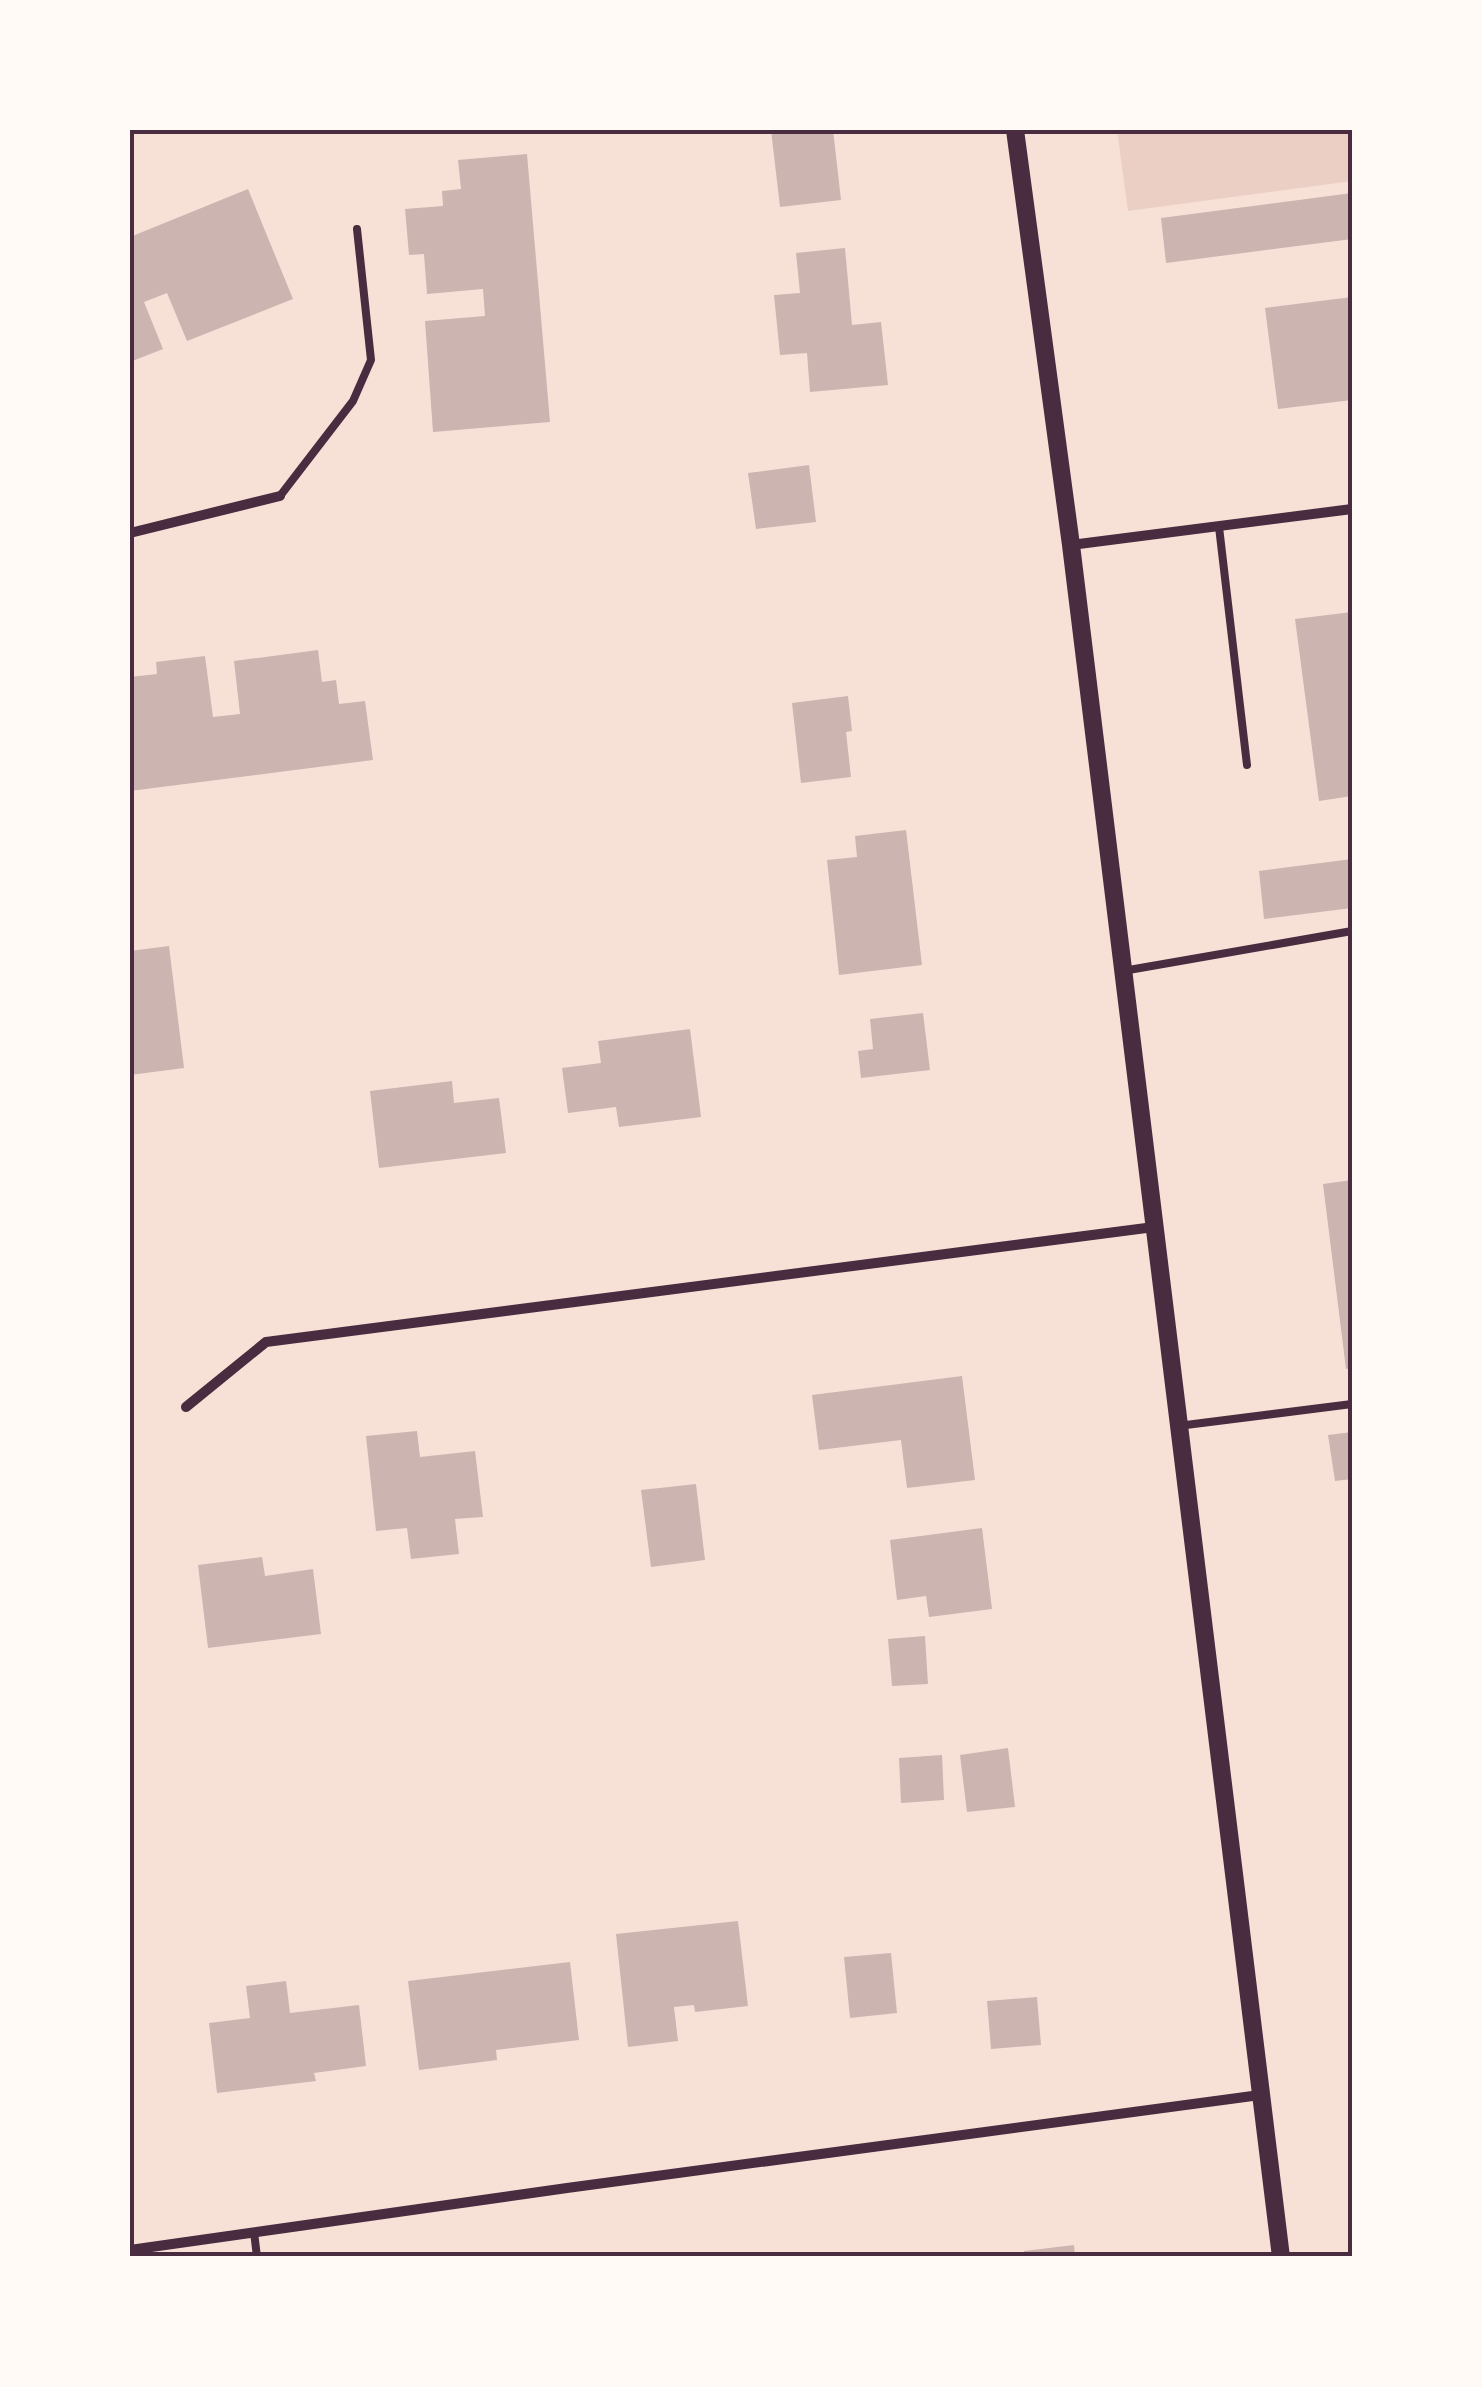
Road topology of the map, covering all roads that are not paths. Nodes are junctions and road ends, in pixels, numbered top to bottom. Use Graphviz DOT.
graph roads {
  1 [pos="1016,130"];
  2 [pos="357,229"];
  3 [pos="280,496"];
  4 [pos="1352,510"];
  5 [pos="1219,527"];
  6 [pos="130,533"];
  7 [pos="1071,546"];
  8 [pos="1248,765"];
  9 [pos="1352,931"];
  10 [pos="1123,971"];
  11 [pos="1154,1228"];
  12 [pos="1352,1404"];
  13 [pos="186,1406"];
  14 [pos="1178,1426"];
  15 [pos="1260,2095"];
  16 [pos="254,2232"];
  17 [pos="130,2250"];
  18 [pos="257,2257"];
  19 [pos="1281,2257"];
  1 -- 7 [label="street"];
  2 -- 3 [label="lane"];
  3 -- 6 [label="street"];
  4 -- 5 [label="street"];
  5 -- 7 [label="street"];
  5 -- 8 [label="lane"];
  7 -- 10 [label="street"];
  9 -- 10 [label="lane"];
  10 -- 11 [label="street"];
  11 -- 13 [label="street"];
  11 -- 14 [label="street"];
  12 -- 14 [label="lane"];
  14 -- 15 [label="street"];
  15 -- 16 [label="street"];
  15 -- 19 [label="street"];
  16 -- 17 [label="street"];
  16 -- 18 [label="lane"];
}
